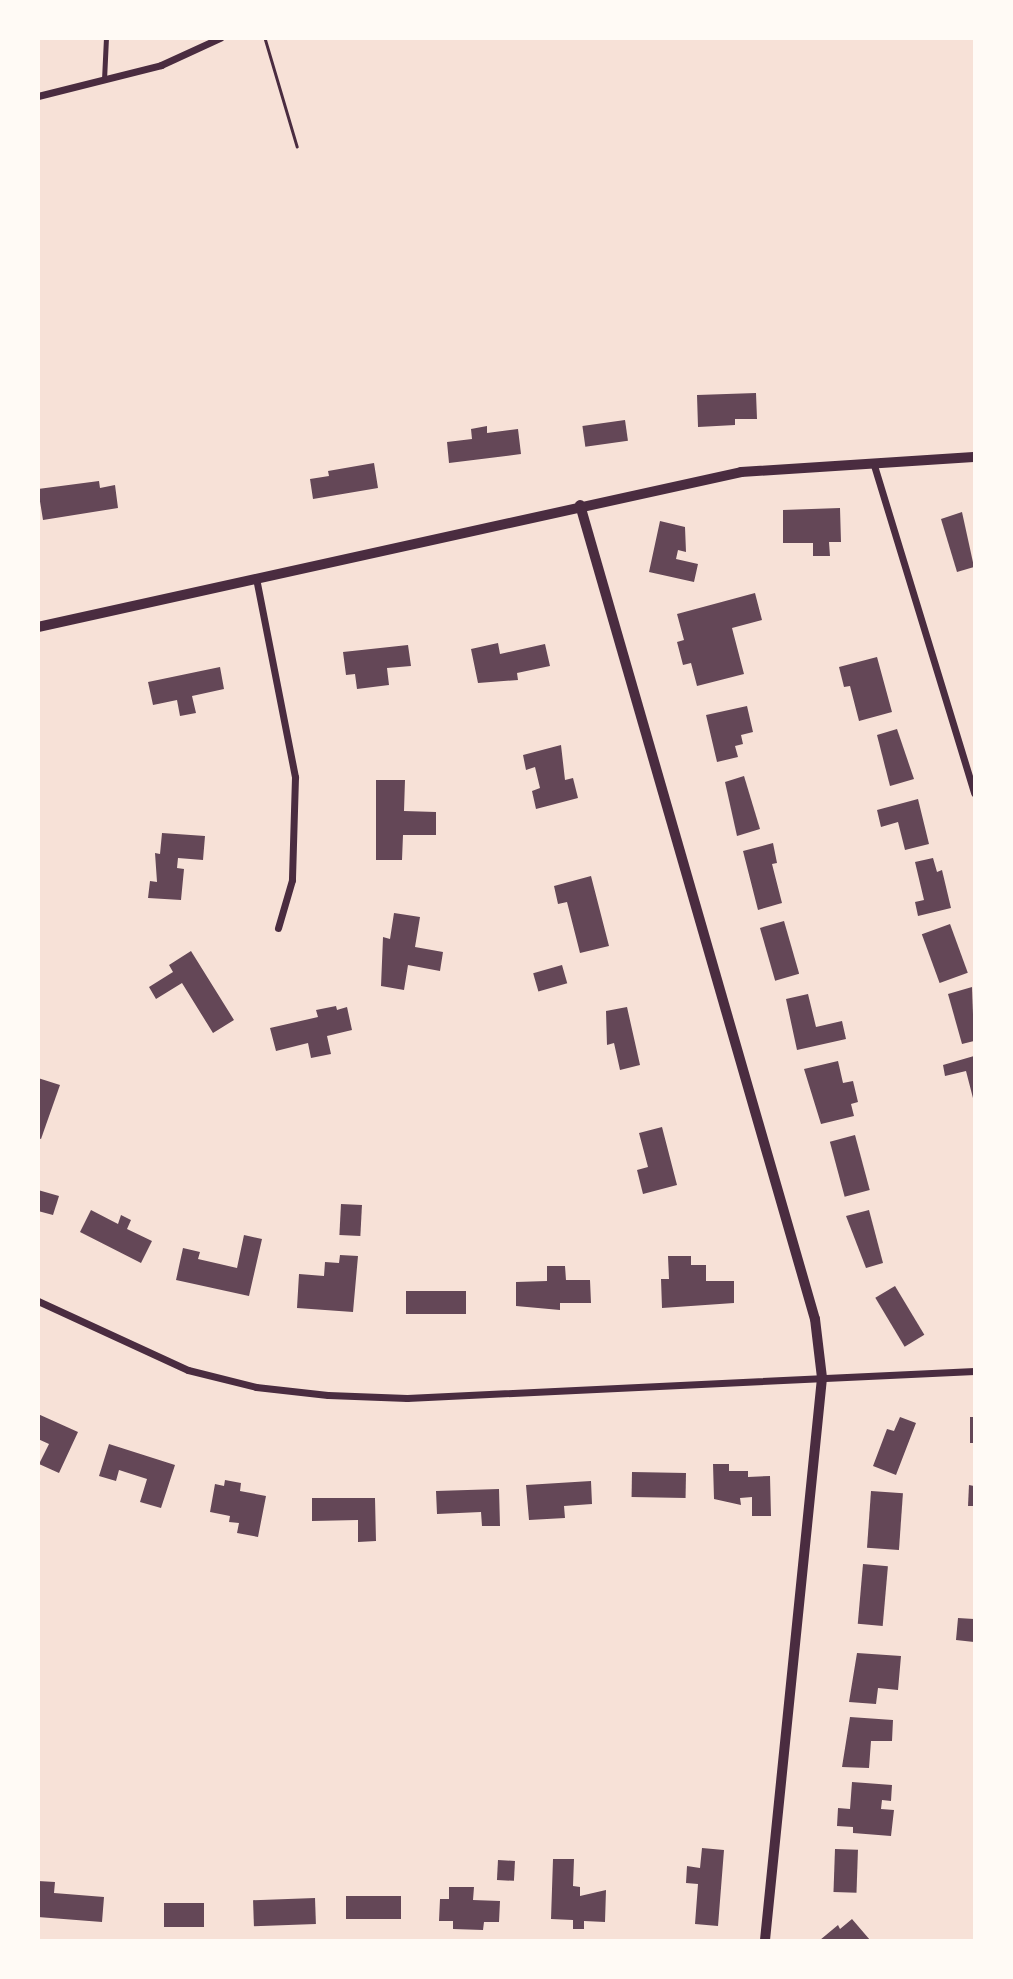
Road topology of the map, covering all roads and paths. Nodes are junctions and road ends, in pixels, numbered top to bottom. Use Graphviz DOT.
graph roads {
  1 [pos="106,38"];
  2 [pos="220,38"];
  3 [pos="265,38"];
  4 [pos="104,81"];
  5 [pos="38,96"];
  6 [pos="297,146"];
  7 [pos="975,457"];
  8 [pos="873,462"];
  9 [pos="580,505"];
  10 [pos="256,578"];
  11 [pos="38,627"];
  12 [pos="975,793"];
  13 [pos="278,928"];
  14 [pos="38,1301"];
  15 [pos="975,1371"];
  16 [pos="822,1378"];
  17 [pos="765,1941"];
  1 -- 4 [label="lane"];
  2 -- 4 [label="street"];
  3 -- 6 [label="path"];
  4 -- 5 [label="street"];
  7 -- 8 [label="street"];
  8 -- 9 [label="street"];
  8 -- 12 [label="street"];
  9 -- 10 [label="street"];
  9 -- 16 [label="street"];
  10 -- 11 [label="street"];
  10 -- 13 [label="street"];
  14 -- 16 [label="street"];
  15 -- 16 [label="street"];
  16 -- 17 [label="street"];
}
